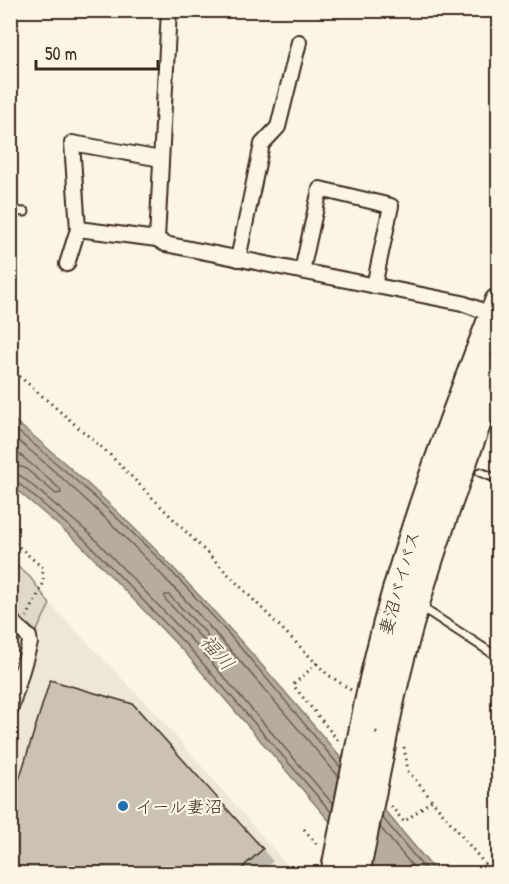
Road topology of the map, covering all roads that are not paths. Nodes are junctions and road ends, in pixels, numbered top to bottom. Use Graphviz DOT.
graph roads {
  1 [pos="169,10"];
  2 [pos="298,42"];
  3 [pos="161,159"];
  4 [pos="10,211"];
  5 [pos="25,212"];
  6 [pos="78,229"];
  7 [pos="157,240"];
  8 [pos="238,258"];
  9 [pos="66,264"];
  10 [pos="302,271"];
  11 [pos="374,285"];
  12 [pos="496,308"];
  13 [pos="498,368"];
  14 [pos="480,472"];
  15 [pos="498,478"];
  16 [pos="404,602"];
  17 [pos="17,621"];
  18 [pos="498,657"];
  19 [pos="10,664"];
  20 [pos="24,670"];
  21 [pos="10,711"];
  22 [pos="382,738"];
  23 [pos="334,873"];
  24 [pos="356,873"];
  1 -- 3 [label="street"];
  2 -- 8 [label="street"];
  3 -- 6 [label="street"];
  3 -- 7 [label="street"];
  4 -- 5 [label="lane"];
  6 -- 7 [label="street"];
  6 -- 9 [label="street"];
  7 -- 8 [label="street"];
  8 -- 10 [label="street"];
  10 -- 11 [label="street"];
  10 -- 11 [label="street"];
  11 -- 12 [label="street"];
  12 -- 16 [label="highway, 妻沼バイパス"];
  13 -- 16 [label="highway, 妻沼バイパス"];
  14 -- 15 [label="lane"];
  16 -- 18 [label="lane"];
  16 -- 22 [label="highway, 妻沼バイパス"];
  17 -- 20 [label="street"];
  19 -- 20 [label="street"];
  20 -- 21 [label="street"];
  22 -- 23 [label="highway, 妻沼バイパス, bridge"];
  22 -- 24 [label="highway, 妻沼バイパス, bridge"];
}
